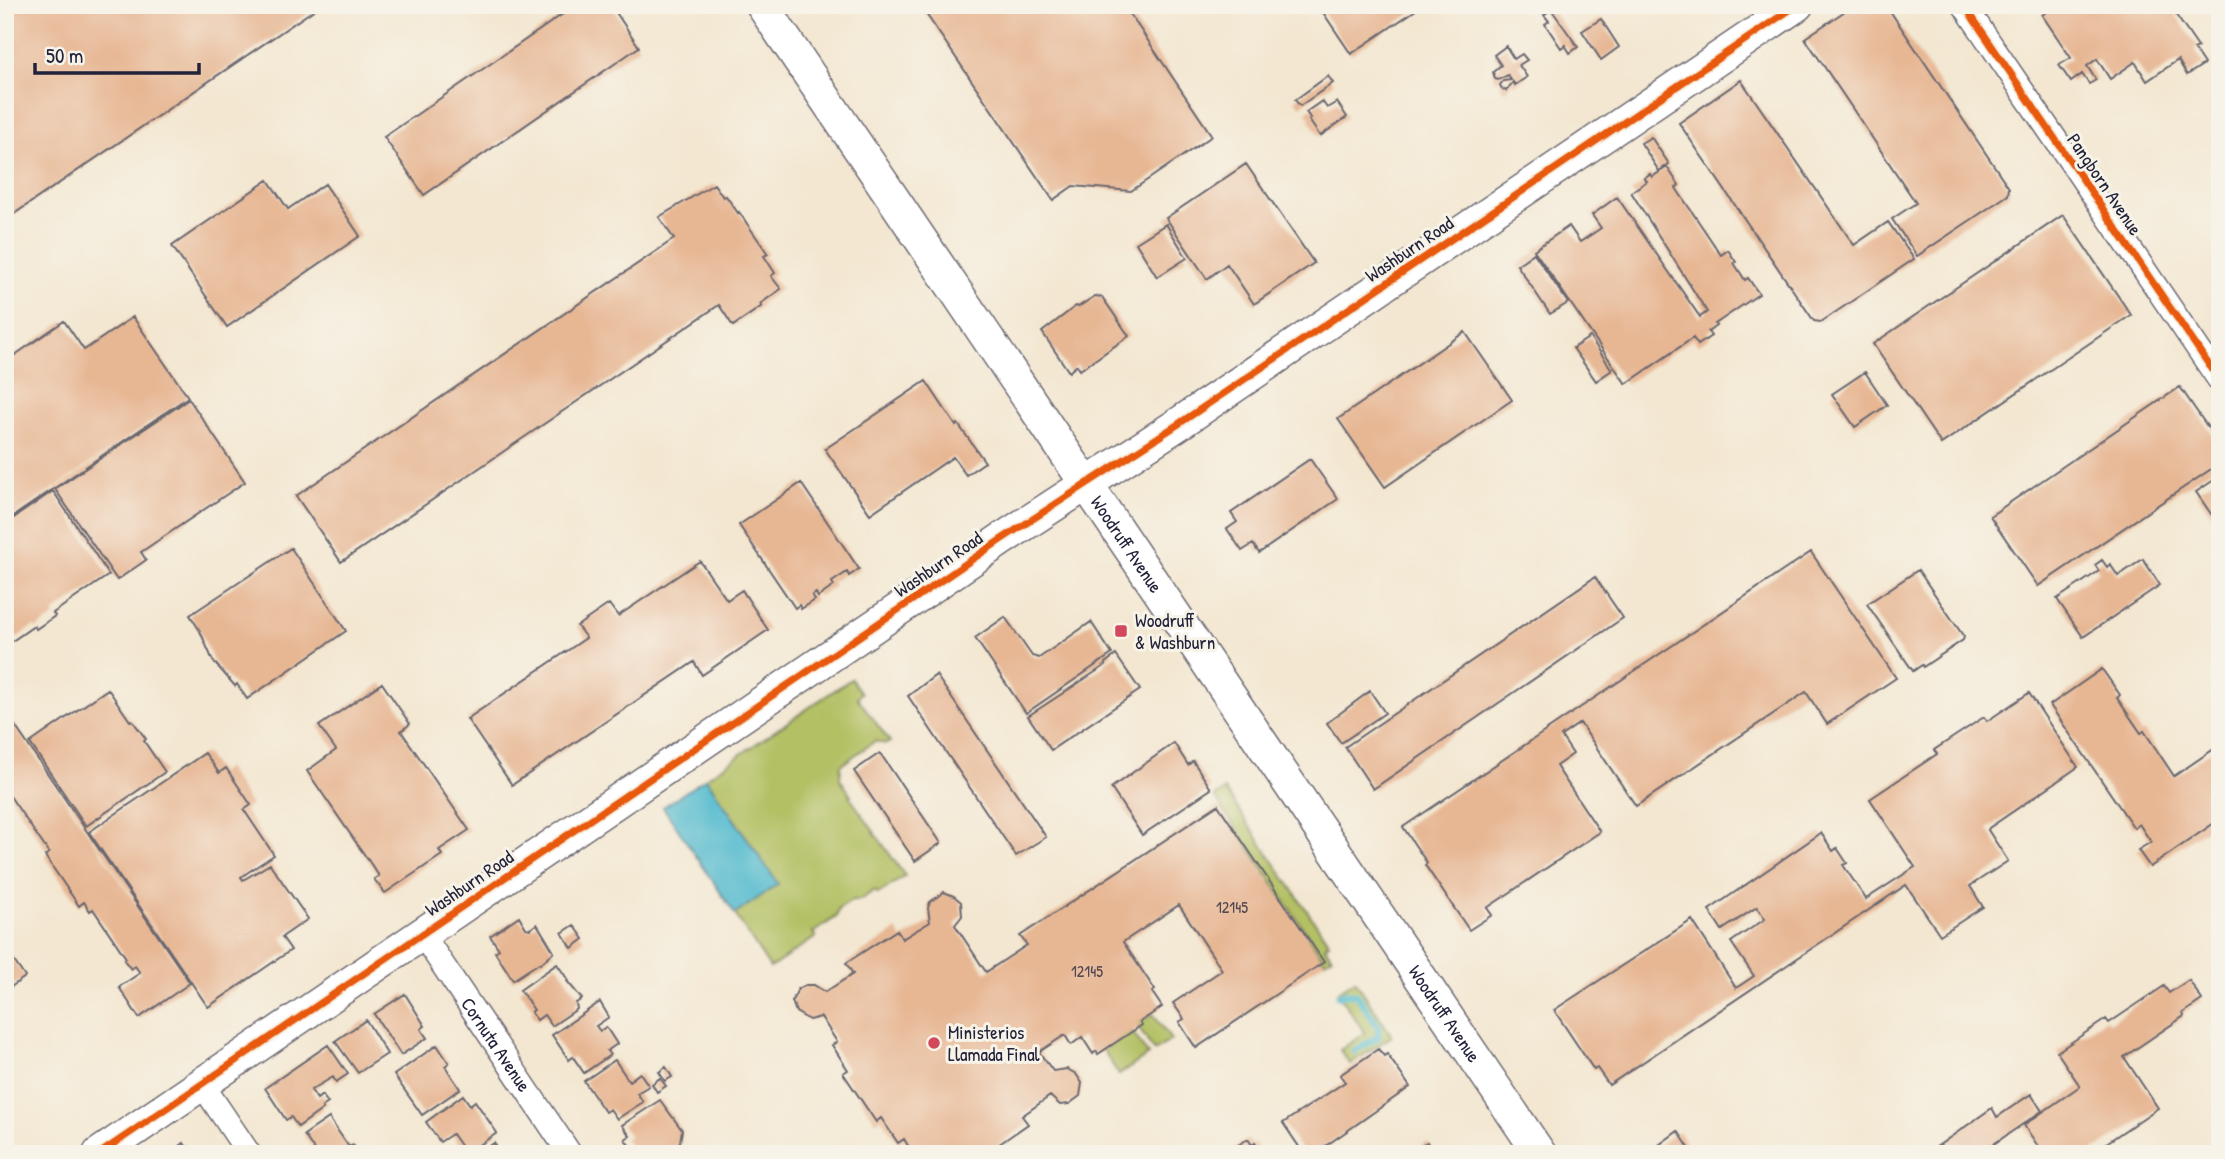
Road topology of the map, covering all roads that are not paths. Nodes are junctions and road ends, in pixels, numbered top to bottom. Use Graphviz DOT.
graph roads {
  1 [pos="762,5"];
  2 [pos="1797,5"];
  3 [pos="1964,5"];
  4 [pos="2220,381"];
  5 [pos="1087,484"];
  6 [pos="422,934"];
  7 [pos="202,1084"];
  8 [pos="99,1154"];
  9 [pos="249,1154"];
  10 [pos="570,1154"];
  11 [pos="1540,1154"];
  1 -- 5 [label="street, Woodruff Avenue"];
  2 -- 5 [label="street, Washburn Road"];
  3 -- 4 [label="street, Pangborn Avenue"];
  5 -- 6 [label="street, Washburn Road"];
  5 -- 11 [label="street, Woodruff Avenue"];
  6 -- 7 [label="street, Washburn Road"];
  6 -- 10 [label="street, Cornuta Avenue"];
  7 -- 8 [label="street, Washburn Road"];
  7 -- 9 [label="street"];
}
